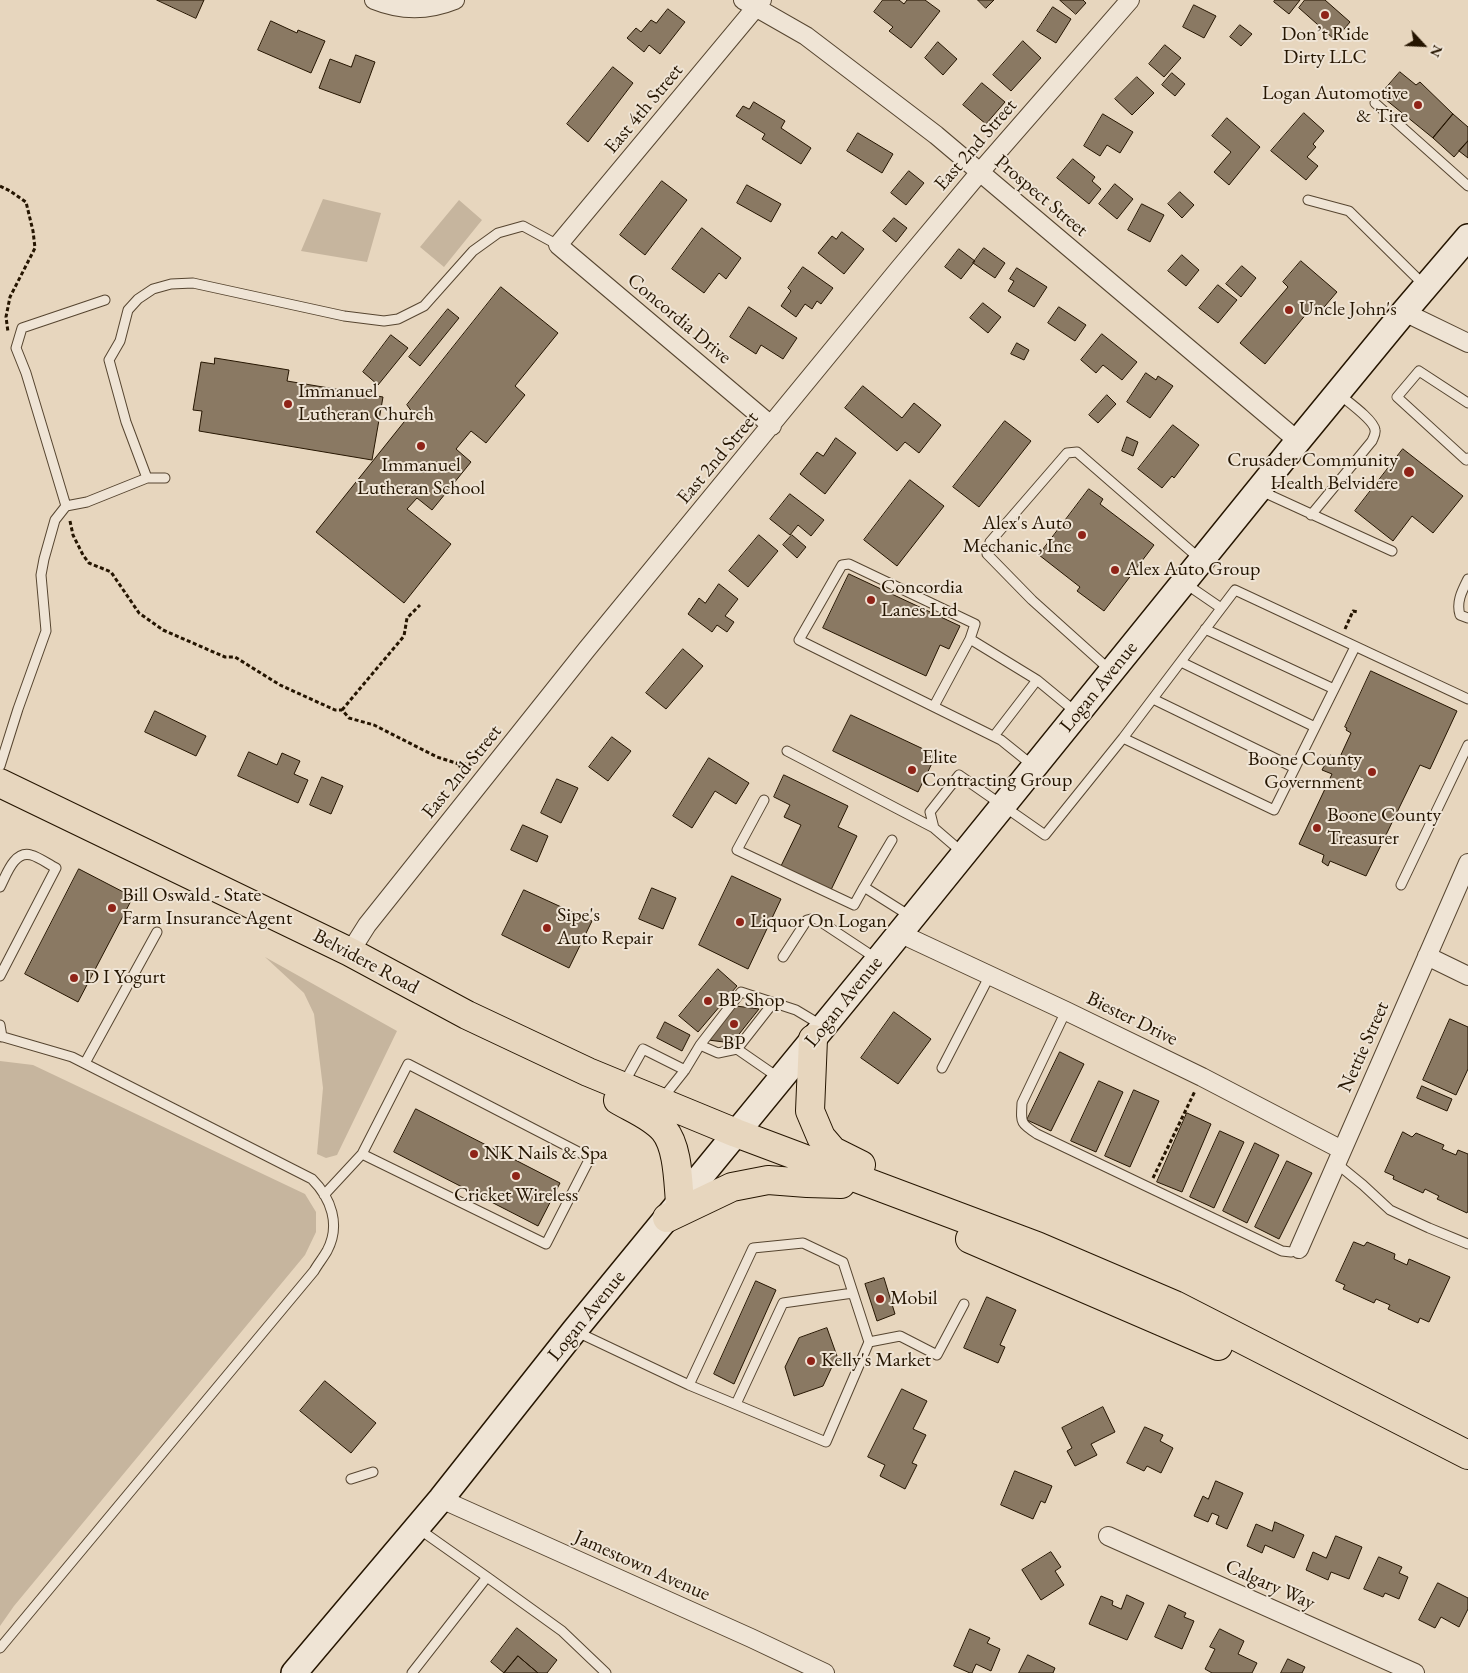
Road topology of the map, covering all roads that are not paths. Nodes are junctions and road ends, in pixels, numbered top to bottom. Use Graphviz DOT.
graph roads {
  1 [pos="374,0"];
  2 [pos="455,0"];
  3 [pos="1130,0"];
  4 [pos="754,2"];
  5 [pos="1375,103"];
  6 [pos="980,172"];
  7 [pos="1468,186"];
  8 [pos="1308,200"];
  9 [pos="1468,237"];
  10 [pos="558,245"];
  11 [pos="1426,287"];
  12 [pos="105,300"];
  13 [pos="1404,312"];
  14 [pos="1468,343"];
  15 [pos="1338,393"];
  16 [pos="1468,404"];
  17 [pos="772,426"];
  18 [pos="1298,441"];
  19 [pos="1468,458"];
  20 [pos="147,478"];
  21 [pos="165,478"];
  22 [pos="1258,490"];
  23 [pos="66,506"];
  24 [pos="1311,514"];
  25 [pos="1392,552"];
  26 [pos="1202,560"];
  27 [pos="1468,579"];
  28 [pos="1184,582"];
  29 [pos="1221,608"];
  30 [pos="1468,618"];
  31 [pos="1205,629"];
  32 [pos="970,639"];
  33 [pos="1355,647"];
  34 [pos="1181,662"];
  35 [pos="1112,671"];
  36 [pos="1037,680"];
  37 [pos="1334,689"];
  38 [pos="1153,699"];
  39 [pos="1468,699"];
  40 [pos="934,706"];
  41 [pos="1078,713"];
  42 [pos="1315,727"];
  43 [pos="994,736"];
  44 [pos="1124,738"];
  45 [pos="1468,745"];
  46 [pos="787,751"];
  47 [pos="0,766"];
  48 [pos="1034,767"];
  49 [pos="1295,768"];
  50 [pos="0,783"];
  51 [pos="764,800"];
  52 [pos="1003,806"];
  53 [pos="934,828"];
  54 [pos="892,840"];
  55 [pos="964,854"];
  56 [pos="1468,863"];
  57 [pos="1401,884"];
  58 [pos="864,887"];
  59 [pos="0,888"];
  60 [pos="906,926"];
  61 [pos="157,932"];
  62 [pos="350,952"];
  63 [pos="1427,956"];
  64 [pos="782,958"];
  65 [pos="878,960"];
  66 [pos="3,961"];
  67 [pos="990,975"];
  68 [pos="0,976"];
  69 [pos="1468,976"];
  70 [pos="773,1003"];
  71 [pos="1066,1011"];
  72 [pos="0,1024"];
  73 [pos="818,1033"];
  74 [pos="1,1036"];
  75 [pos="700,1044"];
  76 [pos="737,1049"];
  77 [pos="546,1052"];
  78 [pos="85,1063"];
  79 [pos="942,1068"];
  80 [pos="685,1070"];
  81 [pos="780,1079"];
  82 [pos="622,1086"];
  83 [pos="660,1101"];
  84 [pos="736,1132"];
  85 [pos="362,1154"];
  86 [pos="1339,1157"];
  87 [pos="841,1184"];
  88 [pos="324,1195"];
  89 [pos="916,1200"];
  90 [pos="673,1210"];
  91 [pos="1468,1244"];
  92 [pos="1299,1249"];
  93 [pos="853,1293"];
  94 [pos="964,1304"];
  95 [pos="574,1331"];
  96 [pos="869,1342"];
  97 [pos="689,1385"];
  98 [pos="736,1404"];
  99 [pos="1433,1438"];
  100 [pos="1468,1455"];
  101 [pos="373,1472"];
  102 [pos="351,1479"];
  103 [pos="441,1499"];
  104 [pos="417,1527"];
  105 [pos="1108,1536"];
  106 [pos="487,1577"];
  107 [pos="0,1648"];
  108 [pos="294,1673"];
  109 [pos="412,1673"];
  110 [pos="606,1673"];
  111 [pos="825,1673"];
  112 [pos="1415,1673"];
  1 -- 2 [label="street"];
  3 -- 6 [label="street, East 2nd Street"];
  4 -- 6 [label="street, Prospect Street"];
  4 -- 10 [label="street, East 4th Street"];
  5 -- 7 [label="lane"];
  6 -- 17 [label="street, East 2nd Street"];
  6 -- 18 [label="street, Prospect Street"];
  8 -- 11 [label="lane"];
  9 -- 11 [label="main road, Logan Avenue"];
  10 -- 17 [label="street, Concordia Drive"];
  10 -- 20 [label="lane"];
  11 -- 13 [label="main road, Logan Avenue"];
  12 -- 23 [label="lane"];
  13 -- 14 [label="street"];
  13 -- 15 [label="main road, Logan Avenue"];
  15 -- 18 [label="main road, Logan Avenue"];
  15 -- 24 [label="lane"];
  16 -- 19 [label="lane"];
  17 -- 62 [label="street, East 2nd Street"];
  18 -- 22 [label="main road, Logan Avenue"];
  20 -- 21 [label="lane"];
  20 -- 23 [label="lane"];
  22 -- 24 [label="lane"];
  22 -- 26 [label="main road, Logan Avenue"];
  23 -- 47 [label="lane"];
  24 -- 25 [label="lane"];
  26 -- 28 [label="main road, Logan Avenue"];
  26 -- 35 [label="lane"];
  27 -- 30 [label="lane"];
  28 -- 29 [label="lane"];
  28 -- 35 [label="main road, Logan Avenue"];
  29 -- 31 [label="lane"];
  29 -- 33 [label="lane"];
  31 -- 34 [label="lane"];
  31 -- 37 [label="lane"];
  32 -- 36 [label="lane"];
  32 -- 40 [label="lane"];
  32 -- 40 [label="lane"];
  33 -- 37 [label="lane"];
  33 -- 39 [label="lane"];
  34 -- 38 [label="lane"];
  34 -- 42 [label="lane"];
  35 -- 41 [label="main road, Logan Avenue"];
  36 -- 41 [label="lane"];
  36 -- 43 [label="lane"];
  37 -- 42 [label="lane"];
  38 -- 44 [label="lane"];
  38 -- 49 [label="lane"];
  40 -- 43 [label="lane"];
  41 -- 48 [label="main road, Logan Avenue"];
  42 -- 49 [label="lane"];
  43 -- 48 [label="lane"];
  44 -- 49 [label="lane"];
  44 -- 52 [label="lane"];
  45 -- 57 [label="lane"];
  46 -- 53 [label="lane"];
  48 -- 52 [label="main road, Logan Avenue"];
  50 -- 62 [label="main road, Belvidere Road"];
  51 -- 58 [label="lane"];
  52 -- 53 [label="lane"];
  52 -- 55 [label="main road, Logan Avenue"];
  53 -- 55 [label="lane"];
  54 -- 58 [label="lane"];
  55 -- 60 [label="main road, Logan Avenue"];
  56 -- 63 [label="street, Nettie Street"];
  58 -- 60 [label="lane"];
  59 -- 66 [label="lane"];
  60 -- 65 [label="main road, Logan Avenue"];
  60 -- 67 [label="street, Biester Drive"];
  61 -- 78 [label="lane"];
  62 -- 77 [label="main road, Belvidere Road"];
  63 -- 69 [label="street"];
  63 -- 86 [label="street, Nettie Street"];
  64 -- 65 [label="lane"];
  65 -- 73 [label="main road, Logan Avenue"];
  66 -- 68 [label="lane"];
  67 -- 71 [label="street, Biester Drive"];
  67 -- 79 [label="lane"];
  70 -- 73 [label="lane"];
  70 -- 75 [label="lane"];
  70 -- 76 [label="lane"];
  71 -- 86 [label="street, Biester Drive"];
  71 -- 92 [label="lane"];
  72 -- 74 [label="lane"];
  73 -- 81 [label="main road, Logan Avenue"];
  73 -- 89 [label="main road"];
  74 -- 78 [label="lane"];
  75 -- 76 [label="lane"];
  75 -- 80 [label="lane"];
  76 -- 81 [label="lane"];
  77 -- 82 [label="main road, Belvidere Road"];
  77 -- 90 [label="main road"];
  78 -- 88 [label="lane"];
  80 -- 82 [label="lane"];
  80 -- 83 [label="lane"];
  81 -- 84 [label="main road, Logan Avenue"];
  82 -- 83 [label="main road, Belvidere Road"];
  83 -- 84 [label="main road, Belvidere Road"];
  84 -- 87 [label="main road"];
  84 -- 89 [label="main road"];
  84 -- 90 [label="main road, Logan Avenue"];
  85 -- 85 [label="lane"];
  85 -- 88 [label="lane"];
  86 -- 91 [label="lane"];
  86 -- 92 [label="street, Nettie Street"];
  87 -- 90 [label="main road"];
  87 -- 99 [label="main road"];
  88 -- 107 [label="lane"];
  89 -- 99 [label="main road"];
  90 -- 95 [label="main road, Logan Avenue"];
  93 -- 96 [label="lane"];
  93 -- 97 [label="lane"];
  93 -- 98 [label="lane"];
  94 -- 96 [label="lane"];
  95 -- 97 [label="lane"];
  95 -- 103 [label="main road, Logan Avenue"];
  96 -- 98 [label="lane"];
  97 -- 98 [label="lane"];
  99 -- 100 [label="main road"];
  101 -- 102 [label="lane"];
  103 -- 104 [label="main road, Logan Avenue"];
  103 -- 111 [label="street, Jamestown Avenue"];
  104 -- 106 [label="lane"];
  104 -- 108 [label="main road, Logan Avenue"];
  105 -- 112 [label="street, Calgary Way"];
  106 -- 109 [label="lane"];
  106 -- 110 [label="lane"];
}
